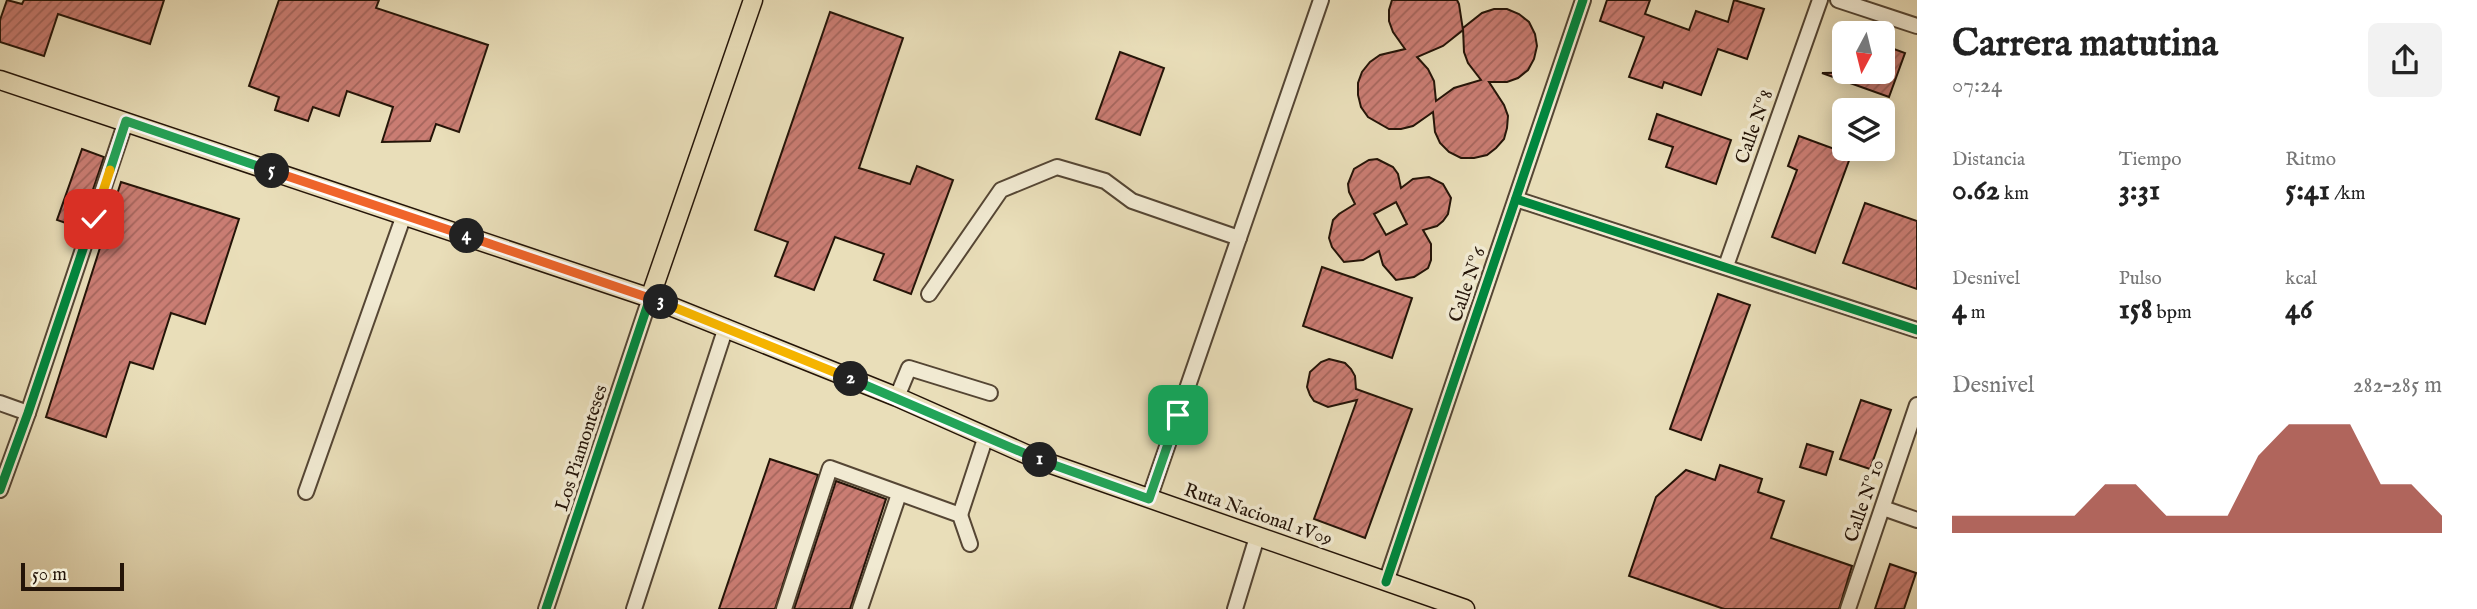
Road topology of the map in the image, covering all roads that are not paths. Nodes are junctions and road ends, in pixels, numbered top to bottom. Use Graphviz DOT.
graph roads {
  1 [pos="753,0"];
  2 [pos="1321,0"];
  3 [pos="1583,0"];
  4 [pos="1820,0"];
  5 [pos="1838,0"];
  6 [pos="1917,26"];
  7 [pos="0,80"];
  8 [pos="126,121"];
  9 [pos="1516,199"];
  10 [pos="404,215"];
  11 [pos="1239,238"];
  12 [pos="1726,266"];
  13 [pos="929,294"];
  14 [pos="650,298"];
  15 [pos="726,327"];
  16 [pos="1917,330"];
  17 [pos="990,393"];
  18 [pos="897,397"];
  19 [pos="0,403"];
  20 [pos="1917,405"];
  21 [pos="28,413"];
  22 [pos="986,436"];
  23 [pos="0,490"];
  24 [pos="306,492"];
  25 [pos="899,494"];
  26 [pos="1149,499"];
  27 [pos="1883,508"];
  28 [pos="960,515"];
  29 [pos="1917,520"];
  30 [pos="1256,537"];
  31 [pos="970,544"];
  32 [pos="1386,582"];
  33 [pos="546,609"];
  34 [pos="634,609"];
  35 [pos="784,609"];
  36 [pos="860,609"];
  37 [pos="1236,609"];
  38 [pos="1465,609"];
  39 [pos="1849,609"];
  1 -- 14 [label="main road, Los Piamonteses"];
  2 -- 11 [label="street"];
  3 -- 9 [label="street, Calle Nº6"];
  4 -- 12 [label="street, Calle Nº8"];
  5 -- 6 [label="street"];
  7 -- 8 [label="main road, Ruta Nacional 1V09"];
  8 -- 10 [label="main road, Ruta Nacional 1V09"];
  8 -- 21 [label="street"];
  9 -- 12 [label="street"];
  9 -- 32 [label="street, Calle Nº6"];
  10 -- 14 [label="main road, Ruta Nacional 1V09"];
  10 -- 24 [label="street"];
  11 -- 13 [label="street"];
  11 -- 26 [label="street"];
  12 -- 16 [label="street"];
  14 -- 15 [label="main road, Ruta Nacional 1V09"];
  14 -- 33 [label="street, Los Piamonteses"];
  15 -- 18 [label="main road, Ruta Nacional 1V09"];
  15 -- 34 [label="street"];
  17 -- 18 [label="street"];
  18 -- 22 [label="main road, Ruta Nacional 1V09"];
  19 -- 21 [label="street"];
  20 -- 27 [label="street, Calle Nº10"];
  21 -- 23 [label="street"];
  22 -- 26 [label="main road, Ruta Nacional 1V09"];
  22 -- 28 [label="street"];
  25 -- 28 [label="street"];
  25 -- 35 [label="street"];
  25 -- 36 [label="street"];
  26 -- 30 [label="main road, Ruta Nacional 1V09"];
  27 -- 29 [label="street"];
  27 -- 39 [label="street, Calle Nº10"];
  28 -- 31 [label="street"];
  30 -- 32 [label="main road, Ruta Nacional 1V09"];
  30 -- 37 [label="street"];
  32 -- 38 [label="main road, Ruta Nacional 1V09"];
}
